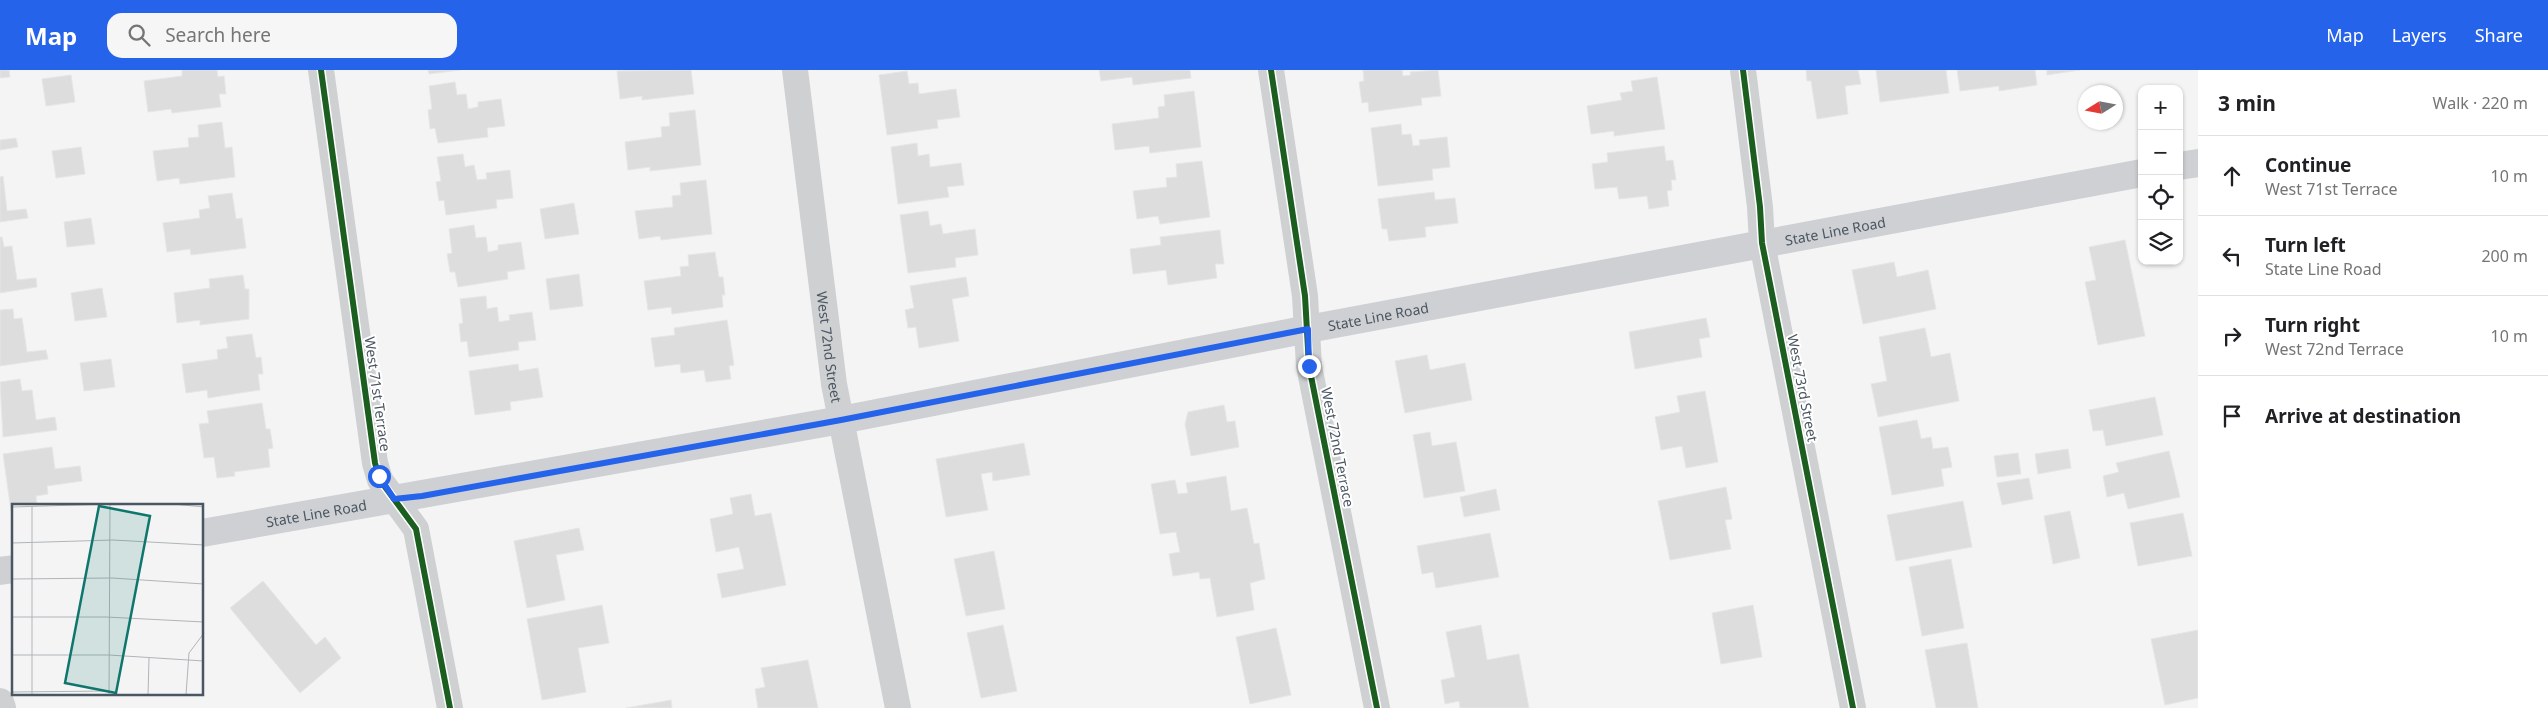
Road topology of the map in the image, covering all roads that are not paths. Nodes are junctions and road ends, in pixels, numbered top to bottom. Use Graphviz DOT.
graph roads {
  1 [pos="321,70"];
  2 [pos="795,70"];
  3 [pos="1271,70"];
  4 [pos="1743,70"];
  5 [pos="2138,174"];
  6 [pos="1762,243"];
  7 [pos="1308,329"];
  8 [pos="841,420"];
  9 [pos="394,499"];
  10 [pos="204,533"];
  11 [pos="0,702"];
  12 [pos="2,708"];
  13 [pos="450,708"];
  14 [pos="898,708"];
  15 [pos="1377,708"];
  16 [pos="1854,708"];
  1 -- 9 [label="street, West 71st Terrace"];
  2 -- 8 [label="street, West 72nd Street"];
  3 -- 7 [label="street, West 72nd Terrace"];
  4 -- 6 [label="street, West 73rd Street"];
  5 -- 6 [label="main road, State Line Road"];
  6 -- 7 [label="main road, State Line Road"];
  6 -- 16 [label="street, West 73rd Street"];
  7 -- 8 [label="main road, State Line Road"];
  7 -- 15 [label="street, West 72nd Terrace"];
  8 -- 9 [label="main road, State Line Road"];
  8 -- 14 [label="street, West 72nd Street"];
  9 -- 10 [label="main road, State Line Road"];
  9 -- 13 [label="street, West 71st Terrace"];
  11 -- 12 [label="street"];
}
